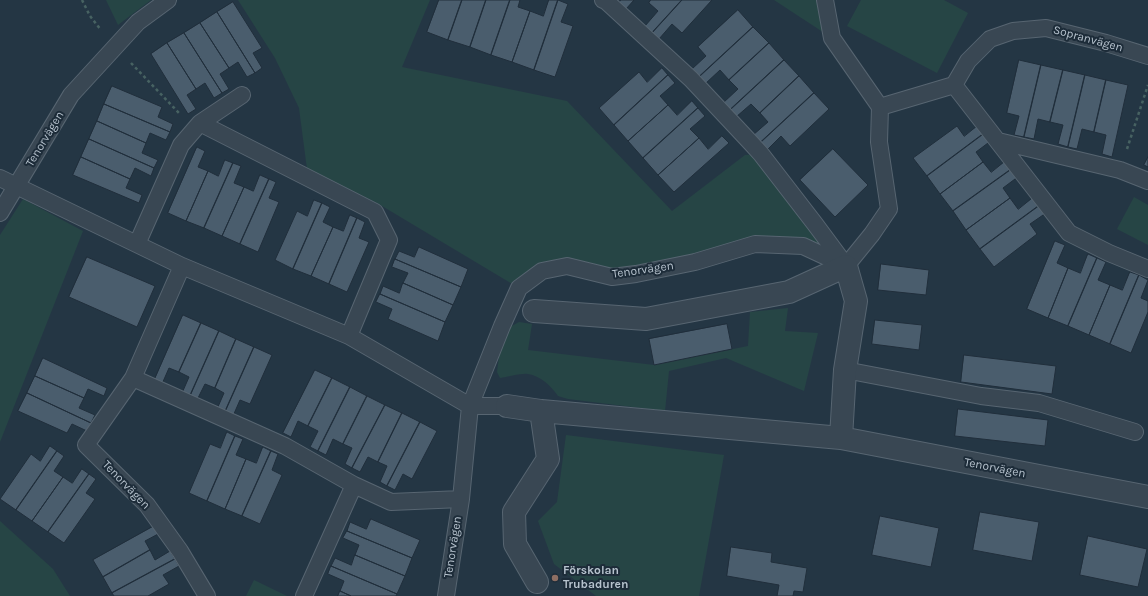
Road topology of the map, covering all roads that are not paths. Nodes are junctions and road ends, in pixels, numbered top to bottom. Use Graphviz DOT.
graph roads {
  1 [pos="168,0"];
  2 [pos="603,0"];
  3 [pos="825,0"];
  4 [pos="1148,56"];
  5 [pos="954,85"];
  6 [pos="242,96"];
  7 [pos="880,107"];
  8 [pos="197,127"];
  9 [pos="998,141"];
  10 [pos="0,178"];
  11 [pos="1148,181"];
  12 [pos="17,186"];
  13 [pos="0,213"];
  14 [pos="137,244"];
  15 [pos="182,266"];
  16 [pos="846,266"];
  17 [pos="1148,269"];
  18 [pos="510,307"];
  19 [pos="534,311"];
  20 [pos="349,336"];
  21 [pos="845,370"];
  22 [pos="133,378"];
  23 [pos="470,406"];
  24 [pos="507,406"];
  25 [pos="541,411"];
  26 [pos="1135,432"];
  27 [pos="841,438"];
  28 [pos="354,485"];
  29 [pos="1148,497"];
  30 [pos="461,499"];
  31 [pos="537,582"];
  32 [pos="207,596"];
  33 [pos="304,596"];
  34 [pos="446,596"];
  1 -- 12 [label="lane, Tenorvägen"];
  2 -- 16 [label="lane"];
  3 -- 7 [label="lane"];
  4 -- 5 [label="lane, Sopranvägen"];
  5 -- 7 [label="lane"];
  5 -- 9 [label="lane"];
  6 -- 8 [label="lane"];
  7 -- 16 [label="lane"];
  8 -- 14 [label="lane"];
  8 -- 20 [label="lane"];
  9 -- 11 [label="lane"];
  9 -- 17 [label="lane"];
  10 -- 12 [label="lane"];
  12 -- 13 [label="lane, Tenorvägen"];
  12 -- 14 [label="lane"];
  14 -- 15 [label="lane"];
  15 -- 20 [label="lane"];
  15 -- 22 [label="lane, Tenorvägen"];
  16 -- 18 [label="lane, Tenorvägen"];
  16 -- 19 [label="street"];
  16 -- 21 [label="street"];
  18 -- 19 [label="lane"];
  18 -- 23 [label="lane, Tenorvägen"];
  20 -- 23 [label="lane"];
  21 -- 26 [label="lane"];
  21 -- 27 [label="street"];
  22 -- 28 [label="lane, Tenorvägen"];
  22 -- 32 [label="lane, Tenorvägen"];
  23 -- 24 [label="lane, Tenorvägen"];
  23 -- 30 [label="lane, Tenorvägen"];
  24 -- 25 [label="street, Tenorvägen"];
  25 -- 27 [label="street, Tenorvägen"];
  25 -- 31 [label="street"];
  27 -- 29 [label="street, Tenorvägen"];
  28 -- 30 [label="lane, Tenorvägen"];
  28 -- 33 [label="lane"];
  30 -- 34 [label="lane, Tenorvägen"];
}
